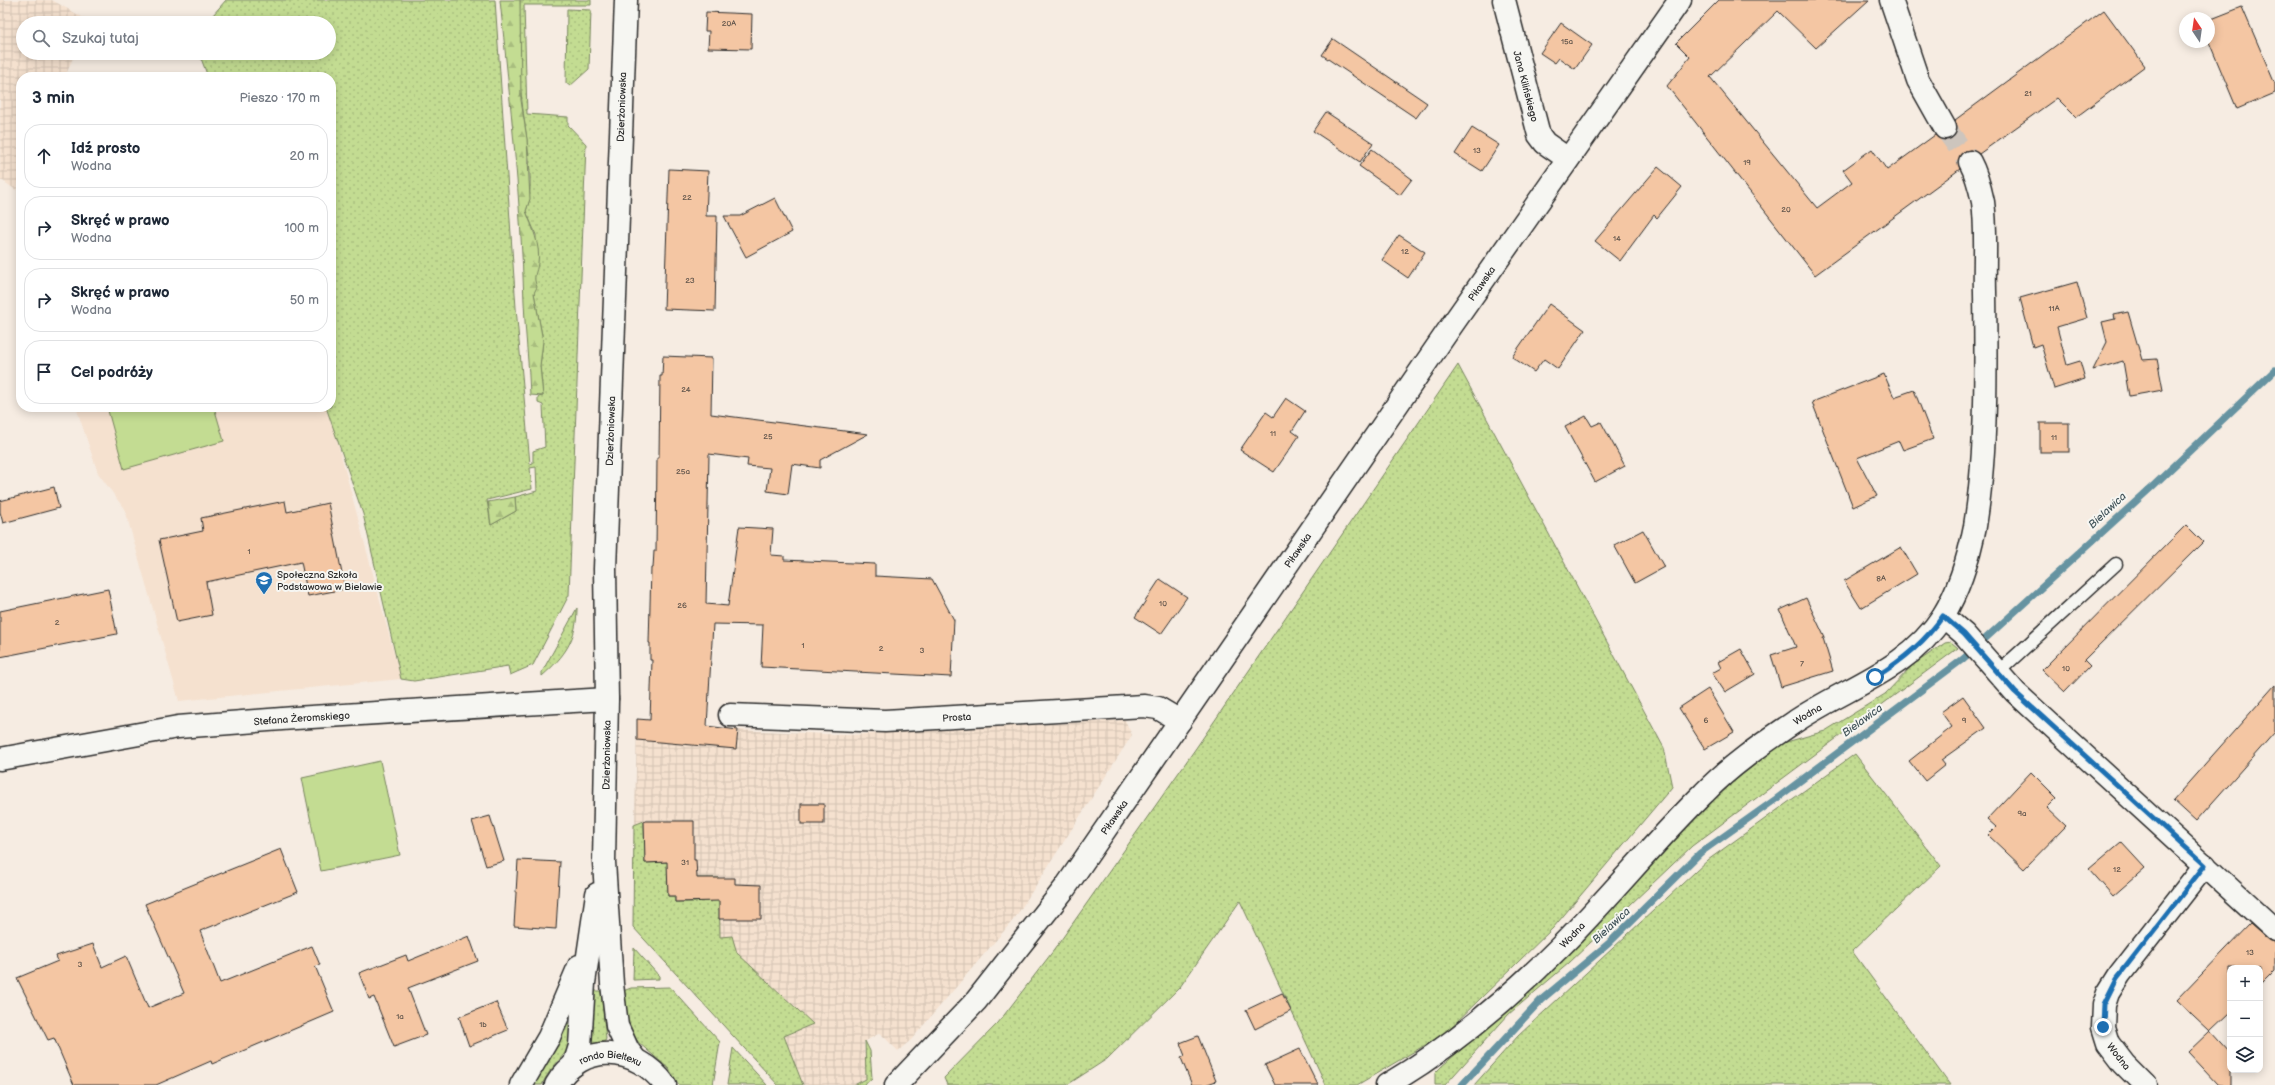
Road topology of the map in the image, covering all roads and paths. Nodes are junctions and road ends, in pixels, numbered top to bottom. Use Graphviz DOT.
graph roads {
  1 [pos="626,0"];
  2 [pos="1504,0"];
  3 [pos="1680,0"];
  4 [pos="1891,0"];
  5 [pos="1945,128"];
  6 [pos="1568,159"];
  7 [pos="1970,162"];
  8 [pos="2116,564"];
  9 [pos="1943,616"];
  10 [pos="1991,667"];
  11 [pos="607,699"];
  12 [pos="730,715"];
  13 [pos="1180,721"];
  14 [pos="0,759"];
  15 [pos="604,862"];
  16 [pos="2205,865"];
  17 [pos="2275,930"];
  18 [pos="590,935"];
  19 [pos="635,1059"];
  20 [pos="574,1065"];
  21 [pos="1419,1077"];
  22 [pos="521,1085"];
  23 [pos="556,1085"];
  24 [pos="665,1085"];
  25 [pos="896,1085"];
  26 [pos="1387,1085"];
  27 [pos="2145,1085"];
  1 -- 11 [label="street, Dzierżoniowska"];
  2 -- 6 [label="street, Jana Kilińskiego"];
  3 -- 6 [label="street, Piławska"];
  4 -- 5 [label="street"];
  6 -- 13 [label="street, Piławska"];
  7 -- 9 [label="street, Wodna"];
  8 -- 10 [label="lane"];
  9 -- 10 [label="street"];
  9 -- 21 [label="street, Wodna"];
  10 -- 16 [label="street"];
  11 -- 14 [label="street, Stefana Żeromskiego"];
  11 -- 15 [label="street, Dzierżoniowska"];
  12 -- 13 [label="street, Prosta"];
  13 -- 25 [label="street, Piławska"];
  15 -- 18 [label="street, Dzierżoniowska"];
  15 -- 19 [label="street, Dzierżoniowska"];
  16 -- 17 [label="street"];
  16 -- 27 [label="street, Wodna"];
  18 -- 20 [label="street, Dzierżoniowska"];
  18 -- 22 [label="street"];
  19 -- 20 [label="street, rondo Bieltexu"];
  19 -- 24 [label="street, rondo Bieltexu"];
  20 -- 23 [label="street, rondo Bieltexu"];
  21 -- 26 [label="street, Wodna"];
}
